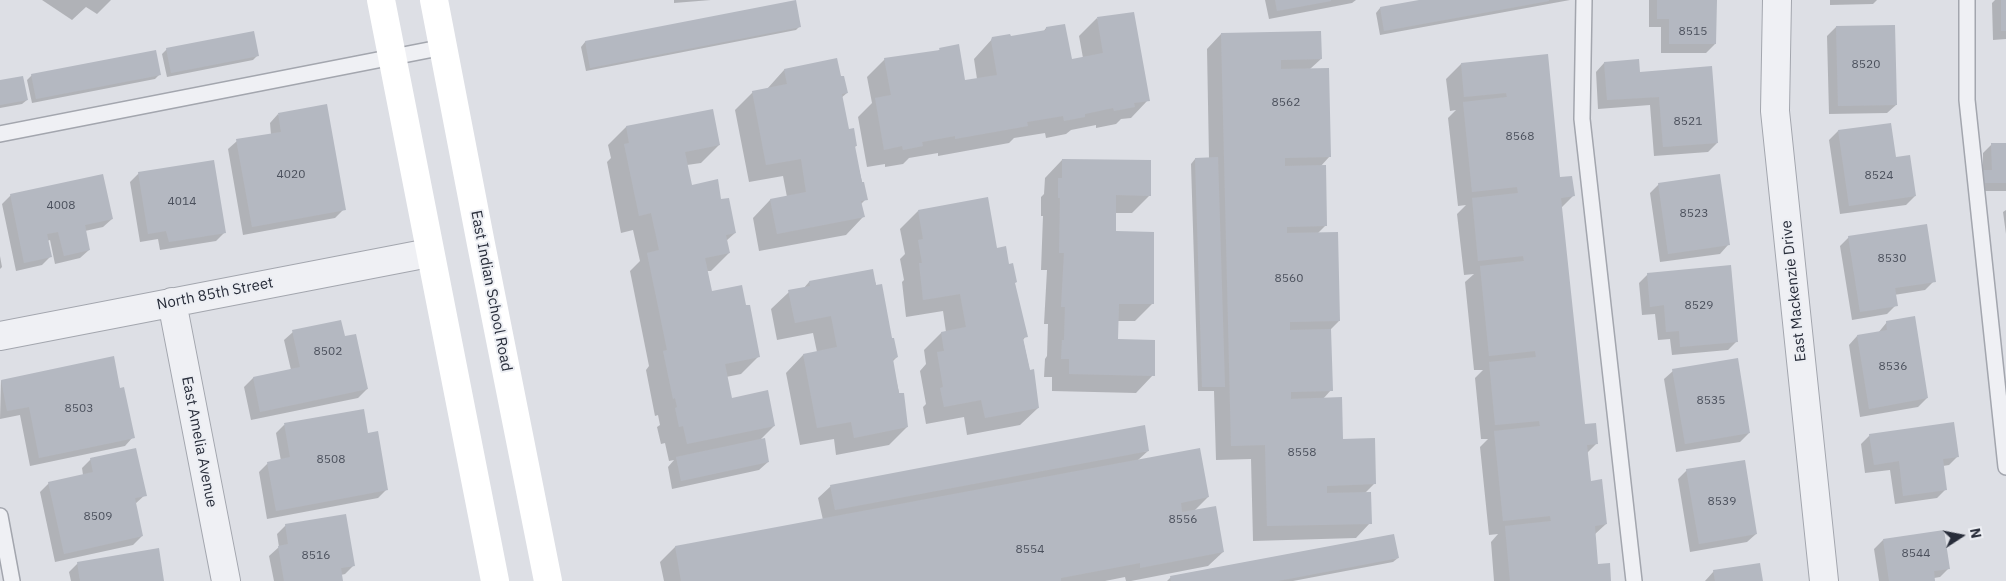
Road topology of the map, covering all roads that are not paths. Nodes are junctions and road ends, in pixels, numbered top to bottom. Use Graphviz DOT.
graph roads {
  1 [pos="381,0"];
  2 [pos="434,0"];
  3 [pos="1584,0"];
  4 [pos="1777,0"];
  5 [pos="1967,0"];
  6 [pos="444,47"];
  7 [pos="392,56"];
  8 [pos="0,134"];
  9 [pos="429,252"];
  10 [pos="172,302"];
  11 [pos="0,336"];
  12 [pos="2006,467"];
  13 [pos="0,516"];
  14 [pos="8,575"];
  15 [pos="226,581"];
  16 [pos="495,581"];
  17 [pos="548,581"];
  18 [pos="1634,581"];
  19 [pos="1824,581"];
  1 -- 7 [label="main road"];
  2 -- 6 [label="main road, East Indian School Road"];
  3 -- 18 [label="lane"];
  4 -- 19 [label="street, East Mackenzie Drive"];
  5 -- 12 [label="lane"];
  6 -- 7 [label="lane"];
  6 -- 17 [label="main road, East Indian School Road"];
  7 -- 8 [label="lane"];
  7 -- 9 [label="main road"];
  9 -- 10 [label="street, North 85th Street"];
  9 -- 16 [label="main road"];
  10 -- 11 [label="street, North 85th Street"];
  10 -- 15 [label="street, East Amelia Avenue"];
  13 -- 14 [label="lane"];
}
